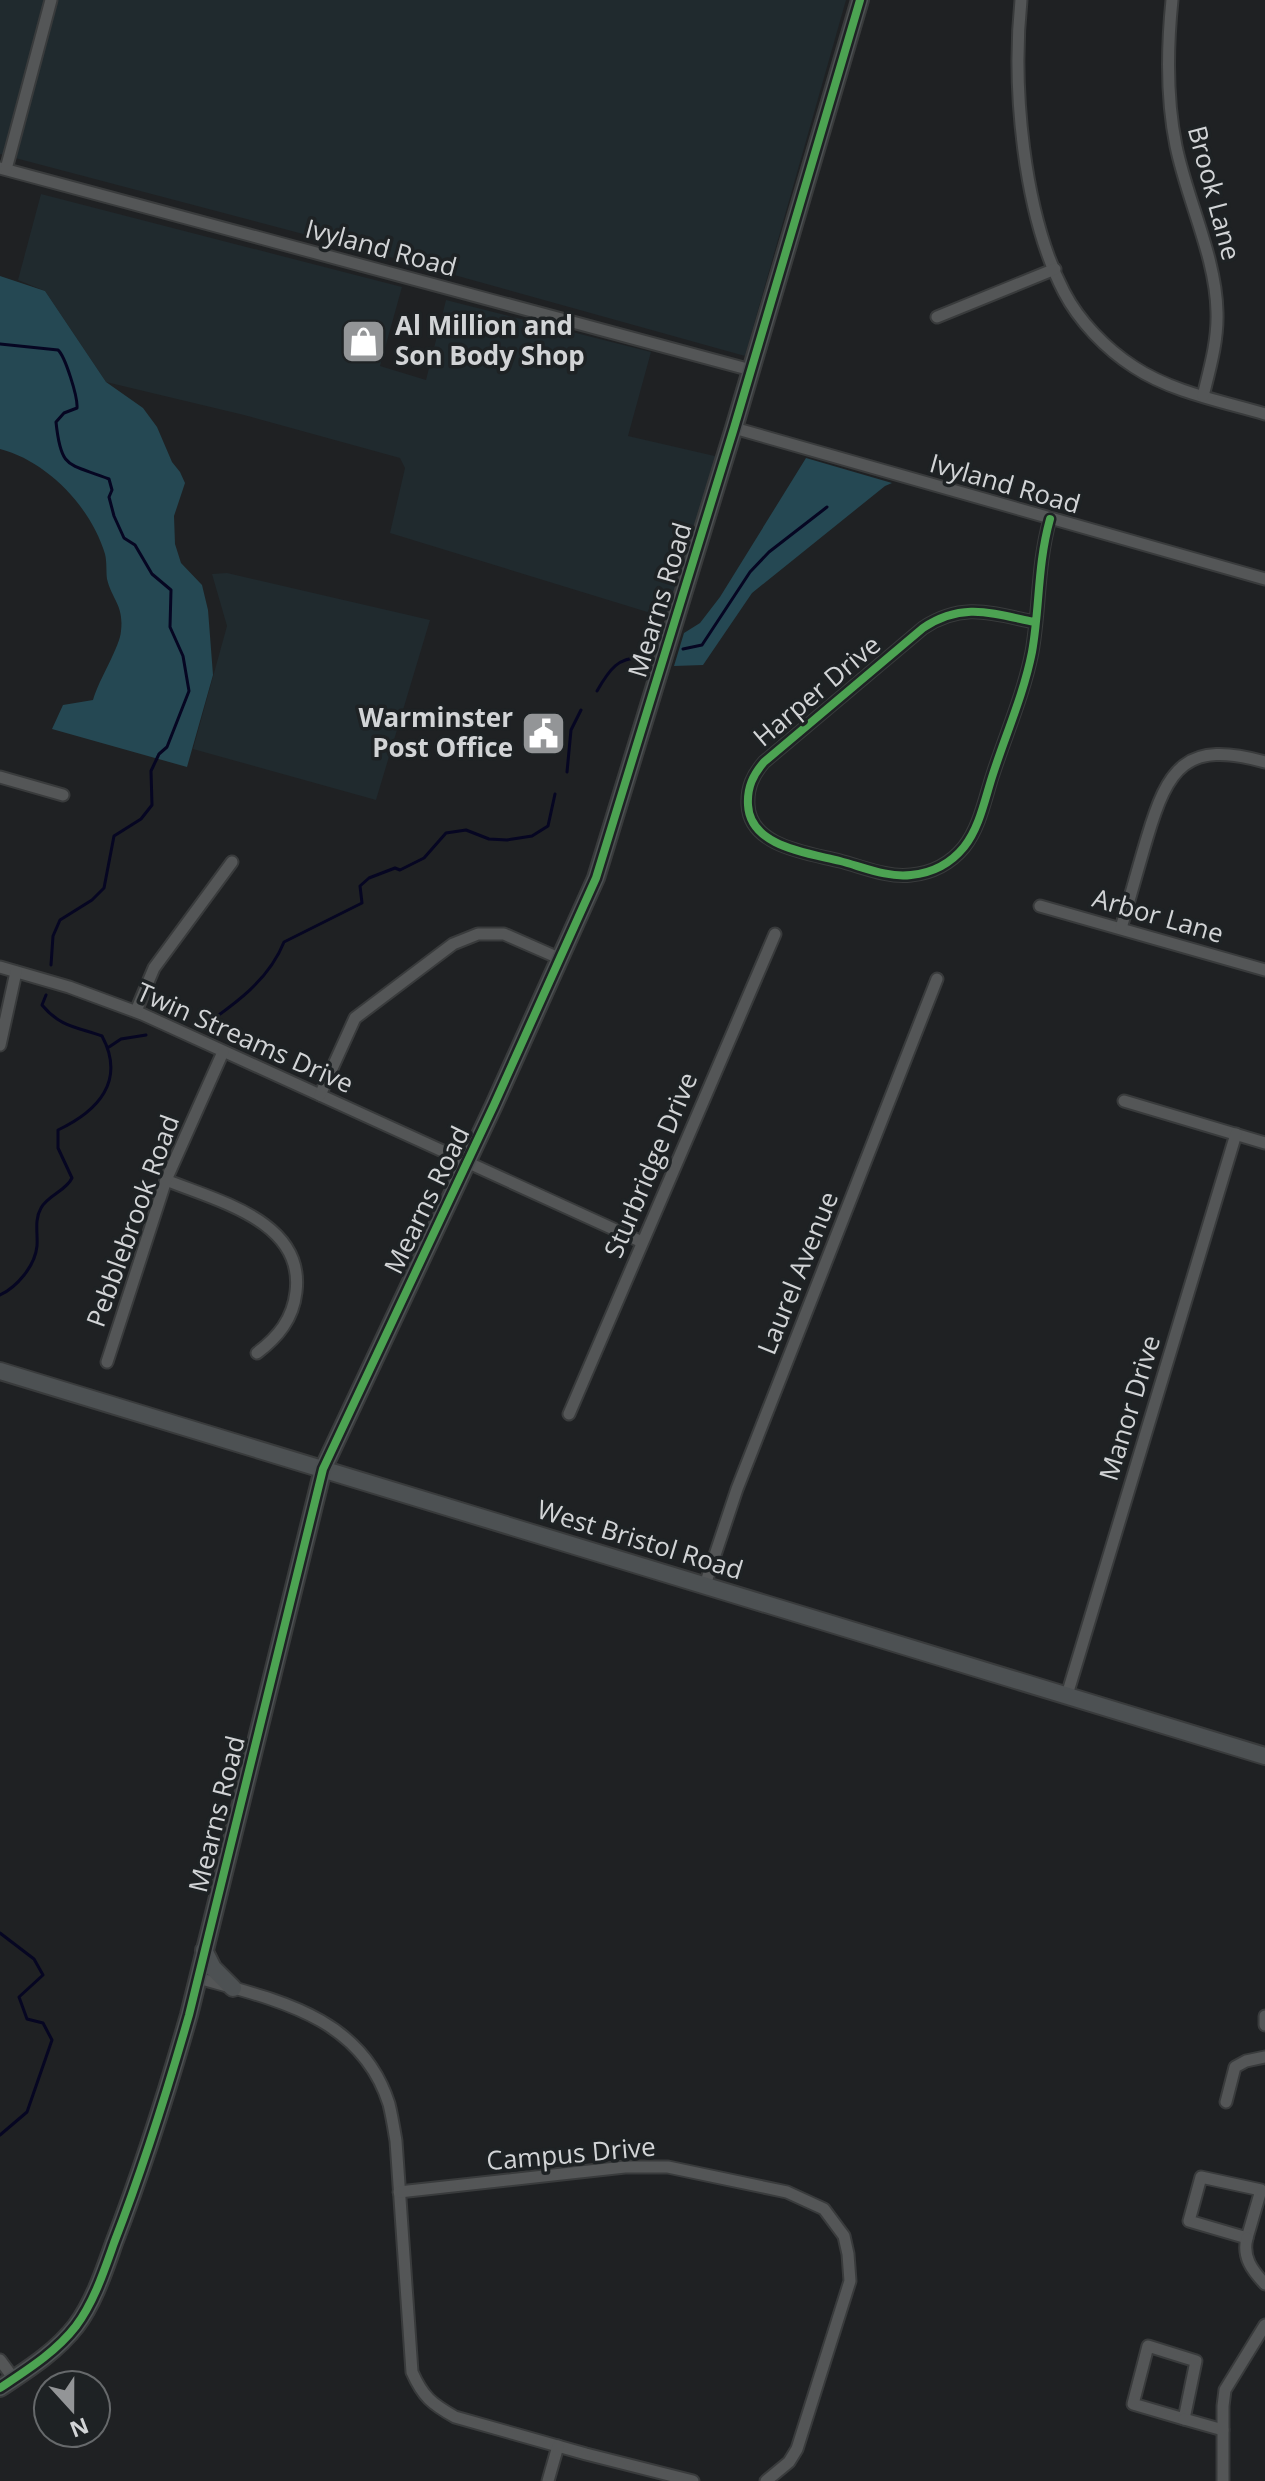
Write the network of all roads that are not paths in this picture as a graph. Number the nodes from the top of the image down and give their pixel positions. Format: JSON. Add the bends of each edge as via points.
{"nodes":[{"id":1,"x":51,"y":0,"type":"edge"},
{"id":2,"x":860,"y":0,"type":"edge"},
{"id":3,"x":1021,"y":0,"type":"edge"},
{"id":4,"x":1172,"y":0,"type":"edge"},
{"id":5,"x":3,"y":169,"type":"edge"},
{"id":6,"x":1055,"y":269,"type":"junction"},
{"id":7,"x":937,"y":317,"type":"dead end"},
{"id":8,"x":751,"y":370,"type":"junction"},
{"id":9,"x":1203,"y":396,"type":"junction"},
{"id":10,"x":1265,"y":414,"type":"edge"},
{"id":11,"x":734,"y":428,"type":"junction"},
{"id":12,"x":1050,"y":519,"type":"junction"},
{"id":13,"x":1265,"y":579,"type":"edge"},
{"id":14,"x":1034,"y":622,"type":"junction"},
{"id":15,"x":1265,"y":762,"type":"edge"},
{"id":16,"x":0,"y":777,"type":"edge"},
{"id":17,"x":63,"y":795,"type":"dead end"},
{"id":18,"x":232,"y":862,"type":"dead end"},
{"id":19,"x":1040,"y":906,"type":"dead end"},
{"id":20,"x":1121,"y":928,"type":"junction"},
{"id":21,"x":775,"y":934,"type":"dead end"},
{"id":22,"x":561,"y":959,"type":"junction"},
{"id":23,"x":0,"y":967,"type":"edge"},
{"id":24,"x":1265,"y":970,"type":"edge"},
{"id":25,"x":16,"y":972,"type":"junction"},
{"id":26,"x":937,"y":979,"type":"dead end"},
{"id":27,"x":136,"y":1011,"type":"junction"},
{"id":28,"x":0,"y":1045,"type":"edge"},
{"id":29,"x":223,"y":1052,"type":"junction"},
{"id":30,"x":320,"y":1095,"type":"junction"},
{"id":31,"x":1124,"y":1101,"type":"dead end"},
{"id":32,"x":1236,"y":1134,"type":"junction"},
{"id":33,"x":1265,"y":1143,"type":"edge"},
{"id":34,"x":467,"y":1162,"type":"junction"},
{"id":35,"x":166,"y":1180,"type":"junction"},
{"id":36,"x":642,"y":1242,"type":"junction"},
{"id":37,"x":257,"y":1353,"type":"dead end"},
{"id":38,"x":107,"y":1362,"type":"dead end"},
{"id":39,"x":0,"y":1371,"type":"edge"},
{"id":40,"x":569,"y":1414,"type":"dead end"},
{"id":41,"x":323,"y":1469,"type":"junction"},
{"id":42,"x":705,"y":1585,"type":"junction"},
{"id":43,"x":1067,"y":1695,"type":"junction"},
{"id":44,"x":1265,"y":1756,"type":"edge"},
{"id":45,"x":204,"y":1950,"type":"junction"},
{"id":46,"x":198,"y":1978,"type":"junction"},
{"id":47,"x":233,"y":1988,"type":"junction"},
{"id":48,"x":1265,"y":2016,"type":"edge"},
{"id":49,"x":1265,"y":2025,"type":"edge"},
{"id":50,"x":1265,"y":2057,"type":"edge"},
{"id":51,"x":1226,"y":2102,"type":"dead end"},
{"id":52,"x":399,"y":2192,"type":"junction"},
{"id":53,"x":1247,"y":2238,"type":"junction"},
{"id":54,"x":1265,"y":2284,"type":"edge"},
{"id":55,"x":1265,"y":2325,"type":"edge"},
{"id":56,"x":0,"y":2360,"type":"edge"},
{"id":57,"x":7,"y":2384,"type":"edge"},
{"id":58,"x":1184,"y":2419,"type":"junction"},
{"id":59,"x":1223,"y":2430,"type":"junction"},
{"id":60,"x":558,"y":2446,"type":"junction"},
{"id":61,"x":548,"y":2481,"type":"edge"},
{"id":62,"x":693,"y":2481,"type":"edge"},
{"id":63,"x":766,"y":2481,"type":"edge"},
{"id":64,"x":1223,"y":2481,"type":"edge"}],
"edges":[{"from":1,"to":5,"type":"street"},
{"from":2,"to":8,"type":"street","name":"Mearns Road"},
{"from":3,"to":6,"type":"street","via":[[1018,68],[1024,142]]},
{"from":4,"to":9,"type":"street","name":"Brook Lane","via":[[1172,121],[1216,297],[1214,351]]},
{"from":5,"to":8,"type":"street","name":"Ivyland Road"},
{"from":6,"to":7,"type":"street"},
{"from":6,"to":9,"type":"street","via":[[1074,308],[1110,348],[1147,375]]},
{"from":8,"to":11,"type":"street","name":"Mearns Road"},
{"from":9,"to":10,"type":"street"},
{"from":11,"to":12,"type":"street","name":"Ivyland Road"},
{"from":11,"to":22,"type":"street","name":"Mearns Road","via":[[601,863]]},
{"from":12,"to":13,"type":"street","name":"Ivyland Road"},
{"from":12,"to":14,"type":"street","name":"Harper Drive"},
{"from":14,"to":14,"type":"street","name":"Harper Drive","via":[[1028,666],[972,835],[947,863],[898,876],[791,848],[757,828],[748,813],[747,793],[754,774],[923,628],[960,611]]},
{"from":15,"to":20,"type":"street","via":[[1214,753],[1190,761],[1170,778],[1157,804]]},
{"from":16,"to":17,"type":"street"},
{"from":18,"to":27,"type":"street","via":[[154,968]]},
{"from":19,"to":20,"type":"street","name":"Arbor Lane"},
{"from":20,"to":24,"type":"street","name":"Arbor Lane"},
{"from":21,"to":36,"type":"street","name":"Sturbridge Drive"},
{"from":22,"to":30,"type":"street","via":[[504,934],[478,934],[453,944],[355,1018]]},
{"from":22,"to":34,"type":"street","name":"Mearns Road"},
{"from":23,"to":25,"type":"street","name":"Twin Streams Drive"},
{"from":25,"to":27,"type":"street","name":"Twin Streams Drive"},
{"from":25,"to":28,"type":"street"},
{"from":26,"to":42,"type":"street","name":"Laurel Avenue","via":[[747,1462]]},
{"from":27,"to":29,"type":"street","name":"Twin Streams Drive"},
{"from":29,"to":30,"type":"street","name":"Twin Streams Drive"},
{"from":29,"to":35,"type":"street","name":"Pebblebrook Road"},
{"from":30,"to":34,"type":"street","name":"Twin Streams Drive"},
{"from":31,"to":32,"type":"street"},
{"from":32,"to":33,"type":"street"},
{"from":32,"to":43,"type":"street","name":"Manor Drive"},
{"from":34,"to":36,"type":"street","name":"Twin Streams Drive"},
{"from":34,"to":41,"type":"street","name":"Mearns Road"},
{"from":35,"to":37,"type":"street","via":[[260,1221],[286,1244],[297,1284],[290,1317]]},
{"from":35,"to":38,"type":"street","name":"Pebblebrook Road"},
{"from":36,"to":40,"type":"street","name":"Sturbridge Drive"},
{"from":39,"to":41,"type":"street","name":"West Bristol Road"},
{"from":41,"to":42,"type":"street","name":"West Bristol Road"},
{"from":41,"to":45,"type":"street","name":"Mearns Road"},
{"from":42,"to":43,"type":"street","name":"West Bristol Road"},
{"from":43,"to":44,"type":"street","name":"West Bristol Road"},
{"from":45,"to":46,"type":"street","name":"Mearns Road"},
{"from":45,"to":47,"type":"street"},
{"from":46,"to":47,"type":"street"},
{"from":46,"to":57,"type":"street","name":"Mearns Road","via":[[156,2125],[92,2298],[66,2339]]},
{"from":47,"to":52,"type":"street","via":[[315,2016],[349,2040],[388,2103]]},
{"from":48,"to":49,"type":"street"},
{"from":50,"to":51,"type":"street","via":[[1235,2067]]},
{"from":52,"to":60,"type":"street","via":[[412,2372],[421,2393],[455,2417]]},
{"from":52,"to":63,"type":"street","name":"Campus Drive","via":[[668,2167],[787,2192],[824,2209],[844,2236],[850,2281],[797,2449]]},
{"from":53,"to":53,"type":"street","via":[[1189,2221],[1201,2177],[1261,2190]]},
{"from":53,"to":54,"type":"street","via":[[1244,2248],[1250,2267]]},
{"from":55,"to":59,"type":"street","via":[[1228,2382]]},
{"from":56,"to":57,"type":"street"},
{"from":58,"to":58,"type":"street","via":[[1133,2404],[1148,2346],[1196,2361]]},
{"from":58,"to":59,"type":"street"},
{"from":59,"to":64,"type":"street"},
{"from":60,"to":61,"type":"street"},
{"from":60,"to":62,"type":"street"}]}
